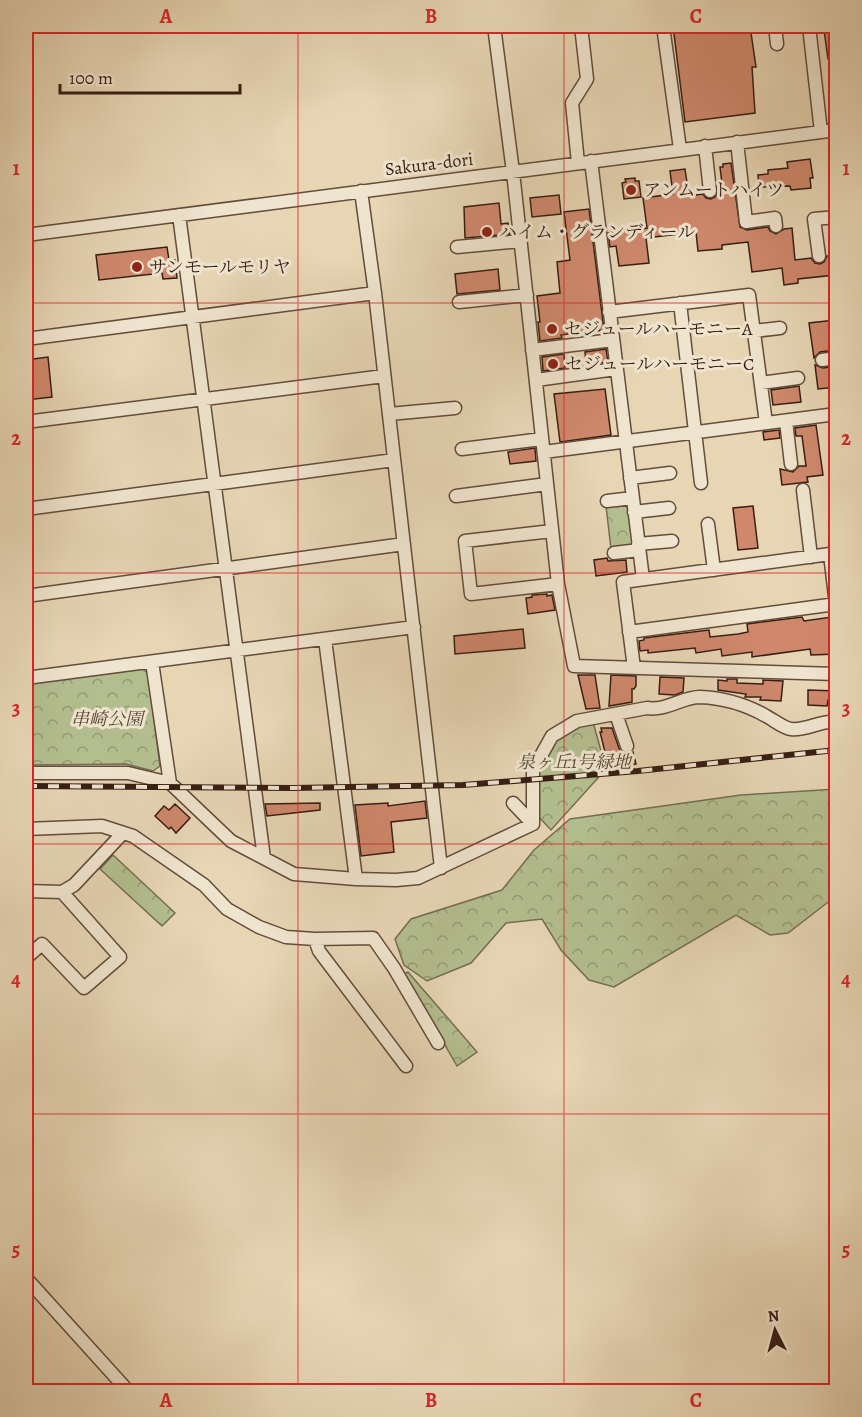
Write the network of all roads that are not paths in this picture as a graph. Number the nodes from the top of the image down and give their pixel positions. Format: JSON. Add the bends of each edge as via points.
{"nodes":[{"id":1,"x":494,"y":26,"type":"edge"},
{"id":2,"x":581,"y":26,"type":"edge"},
{"id":3,"x":663,"y":26,"type":"edge"},
{"id":4,"x":775,"y":26,"type":"edge"},
{"id":5,"x":809,"y":26,"type":"edge"},
{"id":6,"x":777,"y":44,"type":"dead end"},
{"id":7,"x":836,"y":130,"type":"edge"},
{"id":8,"x":821,"y":132,"type":"junction"},
{"id":9,"x":737,"y":142,"type":"junction"},
{"id":10,"x":705,"y":146,"type":"junction"},
{"id":11,"x":837,"y":146,"type":"edge"},
{"id":12,"x":680,"y":149,"type":"junction"},
{"id":13,"x":591,"y":161,"type":"junction"},
{"id":14,"x":578,"y":163,"type":"junction"},
{"id":15,"x":513,"y":172,"type":"junction"},
{"id":16,"x":361,"y":191,"type":"junction"},
{"id":17,"x":710,"y":191,"type":"dead end"},
{"id":18,"x":179,"y":215,"type":"junction"},
{"id":19,"x":837,"y":217,"type":"edge"},
{"id":20,"x":776,"y":226,"type":"dead end"},
{"id":21,"x":26,"y":235,"type":"edge"},
{"id":22,"x":521,"y":241,"type":"junction"},
{"id":23,"x":458,"y":247,"type":"dead end"},
{"id":24,"x":819,"y":256,"type":"dead end"},
{"id":25,"x":375,"y":293,"type":"junction"},
{"id":26,"x":526,"y":295,"type":"junction"},
{"id":27,"x":459,"y":302,"type":"dead end"},
{"id":28,"x":680,"y":303,"type":"junction"},
{"id":29,"x":609,"y":312,"type":"junction"},
{"id":30,"x":192,"y":317,"type":"junction"},
{"id":31,"x":780,"y":328,"type":"dead end"},
{"id":32,"x":754,"y":331,"type":"junction"},
{"id":33,"x":26,"y":339,"type":"edge"},
{"id":34,"x":613,"y":339,"type":"junction"},
{"id":35,"x":532,"y":350,"type":"junction"},
{"id":36,"x":837,"y":358,"type":"edge"},
{"id":37,"x":822,"y":360,"type":"dead end"},
{"id":38,"x":616,"y":369,"type":"junction"},
{"id":39,"x":384,"y":376,"type":"junction"},
{"id":40,"x":798,"y":378,"type":"dead end"},
{"id":41,"x":536,"y":380,"type":"junction"},
{"id":42,"x":761,"y":383,"type":"junction"},
{"id":43,"x":203,"y":399,"type":"junction"},
{"id":44,"x":455,"y":408,"type":"dead end"},
{"id":45,"x":389,"y":414,"type":"junction"},
{"id":46,"x":837,"y":414,"type":"edge"},
{"id":47,"x":786,"y":421,"type":"junction"},
{"id":48,"x":26,"y":423,"type":"edge"},
{"id":49,"x":766,"y":423,"type":"junction"},
{"id":50,"x":696,"y":432,"type":"junction"},
{"id":51,"x":542,"y":439,"type":"junction"},
{"id":52,"x":626,"y":441,"type":"junction"},
{"id":53,"x":462,"y":449,"type":"dead end"},
{"id":54,"x":544,"y":452,"type":"junction"},
{"id":55,"x":394,"y":460,"type":"junction"},
{"id":56,"x":791,"y":464,"type":"dead end"},
{"id":57,"x":670,"y":473,"type":"dead end"},
{"id":58,"x":630,"y":478,"type":"junction"},
{"id":59,"x":701,"y":483,"type":"dead end"},
{"id":60,"x":214,"y":484,"type":"junction"},
{"id":61,"x":547,"y":484,"type":"junction"},
{"id":62,"x":803,"y":490,"type":"dead end"},
{"id":63,"x":456,"y":496,"type":"dead end"},
{"id":64,"x":633,"y":498,"type":"junction"},
{"id":65,"x":607,"y":501,"type":"dead end"},
{"id":66,"x":669,"y":508,"type":"dead end"},
{"id":67,"x":26,"y":509,"type":"edge"},
{"id":68,"x":634,"y":512,"type":"junction"},
{"id":69,"x":708,"y":524,"type":"dead end"},
{"id":70,"x":552,"y":531,"type":"junction"},
{"id":71,"x":672,"y":541,"type":"dead end"},
{"id":72,"x":404,"y":544,"type":"junction"},
{"id":73,"x":639,"y":547,"type":"junction"},
{"id":74,"x":614,"y":553,"type":"dead end"},
{"id":75,"x":811,"y":556,"type":"junction"},
{"id":76,"x":225,"y":568,"type":"junction"},
{"id":77,"x":714,"y":570,"type":"junction"},
{"id":78,"x":643,"y":579,"type":"junction"},
{"id":79,"x":558,"y":584,"type":"junction"},
{"id":80,"x":26,"y":596,"type":"edge"},
{"id":81,"x":836,"y":605,"type":"edge"},
{"id":82,"x":414,"y":627,"type":"junction"},
{"id":83,"x":629,"y":632,"type":"junction"},
{"id":84,"x":325,"y":639,"type":"junction"},
{"id":85,"x":237,"y":651,"type":"junction"},
{"id":86,"x":152,"y":662,"type":"junction"},
{"id":87,"x":634,"y":668,"type":"junction"},
{"id":88,"x":837,"y":674,"type":"edge"},
{"id":89,"x":26,"y":678,"type":"edge"},
{"id":90,"x":616,"y":714,"type":"junction"},
{"id":91,"x":837,"y":722,"type":"edge"},
{"id":92,"x":627,"y":746,"type":"dead end"},
{"id":93,"x":26,"y":773,"type":"edge"},
{"id":94,"x":170,"y":783,"type":"junction"},
{"id":95,"x":513,"y":802,"type":"dead end"},
{"id":96,"x":532,"y":824,"type":"junction"},
{"id":97,"x":26,"y":829,"type":"edge"},
{"id":98,"x":123,"y":833,"type":"junction"},
{"id":99,"x":264,"y":858,"type":"junction"},
{"id":100,"x":441,"y":868,"type":"junction"},
{"id":101,"x":356,"y":879,"type":"junction"},
{"id":102,"x":26,"y":891,"type":"edge"},
{"id":103,"x":62,"y":892,"type":"junction"},
{"id":104,"x":315,"y":939,"type":"junction"},
{"id":105,"x":26,"y":958,"type":"edge"},
{"id":106,"x":438,"y":1043,"type":"dead end"},
{"id":107,"x":406,"y":1066,"type":"dead end"},
{"id":108,"x":26,"y":1278,"type":"edge"},
{"id":109,"x":129,"y":1392,"type":"edge"}],
"edges":[{"from":1,"to":15,"type":"street"},
{"from":2,"to":14,"type":"street","via":[[587,79],[572,103]]},
{"from":3,"to":12,"type":"street"},
{"from":4,"to":6,"type":"street"},
{"from":5,"to":8,"type":"street"},
{"from":7,"to":8,"type":"street","name":"Sakura-dori"},
{"from":7,"to":11,"type":"street"},
{"from":8,"to":9,"type":"street","name":"Sakura-dori"},
{"from":9,"to":10,"type":"street","name":"Sakura-dori"},
{"from":9,"to":20,"type":"street","via":[[746,222],[775,218]]},
{"from":10,"to":12,"type":"street","name":"Sakura-dori"},
{"from":10,"to":17,"type":"street"},
{"from":12,"to":13,"type":"street","name":"Sakura-dori"},
{"from":13,"to":14,"type":"street","name":"Sakura-dori"},
{"from":13,"to":29,"type":"street"},
{"from":14,"to":15,"type":"street","name":"Sakura-dori"},
{"from":15,"to":16,"type":"street","name":"Sakura-dori"},
{"from":15,"to":22,"type":"street"},
{"from":16,"to":18,"type":"street","name":"Sakura-dori"},
{"from":16,"to":25,"type":"street"},
{"from":18,"to":21,"type":"street","name":"Sakura-dori"},
{"from":18,"to":30,"type":"street"},
{"from":19,"to":24,"type":"street","via":[[814,219]]},
{"from":22,"to":23,"type":"street"},
{"from":22,"to":26,"type":"street"},
{"from":25,"to":30,"type":"street"},
{"from":25,"to":39,"type":"street"},
{"from":26,"to":27,"type":"street"},
{"from":26,"to":35,"type":"street"},
{"from":28,"to":29,"type":"street"},
{"from":28,"to":32,"type":"street","via":[[749,295]]},
{"from":28,"to":50,"type":"street"},
{"from":29,"to":34,"type":"street"},
{"from":30,"to":33,"type":"street"},
{"from":30,"to":43,"type":"street"},
{"from":31,"to":32,"type":"street"},
{"from":32,"to":42,"type":"street"},
{"from":34,"to":35,"type":"street"},
{"from":34,"to":38,"type":"street"},
{"from":35,"to":41,"type":"street"},
{"from":36,"to":37,"type":"street"},
{"from":38,"to":41,"type":"street"},
{"from":38,"to":52,"type":"street"},
{"from":39,"to":43,"type":"street"},
{"from":39,"to":45,"type":"street"},
{"from":40,"to":42,"type":"street"},
{"from":41,"to":51,"type":"street"},
{"from":42,"to":49,"type":"street"},
{"from":43,"to":48,"type":"street"},
{"from":43,"to":60,"type":"street"},
{"from":44,"to":45,"type":"street"},
{"from":45,"to":55,"type":"street"},
{"from":46,"to":47,"type":"street"},
{"from":47,"to":49,"type":"street"},
{"from":47,"to":56,"type":"street"},
{"from":49,"to":50,"type":"street"},
{"from":50,"to":52,"type":"street"},
{"from":50,"to":59,"type":"street"},
{"from":51,"to":53,"type":"street"},
{"from":51,"to":54,"type":"street"},
{"from":52,"to":54,"type":"street"},
{"from":52,"to":58,"type":"street"},
{"from":54,"to":61,"type":"street"},
{"from":55,"to":60,"type":"street"},
{"from":55,"to":72,"type":"street"},
{"from":57,"to":58,"type":"street"},
{"from":58,"to":64,"type":"street"},
{"from":60,"to":67,"type":"street"},
{"from":60,"to":76,"type":"street"},
{"from":61,"to":63,"type":"street"},
{"from":61,"to":70,"type":"street"},
{"from":62,"to":75,"type":"street"},
{"from":64,"to":65,"type":"street"},
{"from":64,"to":68,"type":"street"},
{"from":66,"to":68,"type":"street"},
{"from":68,"to":73,"type":"street"},
{"from":69,"to":77,"type":"street"},
{"from":70,"to":79,"type":"street"},
{"from":70,"to":79,"type":"street","via":[[465,541],[471,594]]},
{"from":71,"to":73,"type":"street"},
{"from":72,"to":76,"type":"street"},
{"from":72,"to":82,"type":"street"},
{"from":73,"to":74,"type":"street"},
{"from":73,"to":78,"type":"street"},
{"from":75,"to":77,"type":"street"},
{"from":75,"to":81,"type":"street","via":[[830,554]]},
{"from":76,"to":80,"type":"street"},
{"from":76,"to":85,"type":"street"},
{"from":77,"to":78,"type":"street"},
{"from":78,"to":83,"type":"street","via":[[623,582]]},
{"from":79,"to":87,"type":"street","via":[[574,666]]},
{"from":81,"to":83,"type":"street"},
{"from":82,"to":84,"type":"street"},
{"from":82,"to":100,"type":"street"},
{"from":83,"to":87,"type":"street"},
{"from":84,"to":85,"type":"street"},
{"from":84,"to":101,"type":"street"},
{"from":85,"to":86,"type":"street"},
{"from":85,"to":99,"type":"street"},
{"from":86,"to":89,"type":"street"},
{"from":86,"to":94,"type":"street"},
{"from":87,"to":88,"type":"street"},
{"from":90,"to":91,"type":"street","via":[[671,706],[698,697],[736,701],[790,729]]},
{"from":90,"to":92,"type":"street"},
{"from":90,"to":96,"type":"street","via":[[577,722],[552,736],[533,770]]},
{"from":93,"to":94,"type":"street","via":[[128,773]]},
{"from":94,"to":99,"type":"street","via":[[231,841]]},
{"from":95,"to":96,"type":"street"},
{"from":96,"to":100,"type":"street"},
{"from":97,"to":98,"type":"street","via":[[102,826]]},
{"from":98,"to":103,"type":"street","via":[[74,885]]},
{"from":98,"to":104,"type":"street","via":[[204,885],[227,909],[259,927],[286,937]]},
{"from":99,"to":101,"type":"street","via":[[294,873]]},
{"from":100,"to":101,"type":"street","via":[[418,878]]},
{"from":102,"to":103,"type":"street"},
{"from":103,"to":105,"type":"street","via":[[120,957],[84,988],[42,944]]},
{"from":104,"to":106,"type":"street","via":[[373,938]]},
{"from":104,"to":107,"type":"street","via":[[319,951]]},
{"from":108,"to":109,"type":"street"}]}
